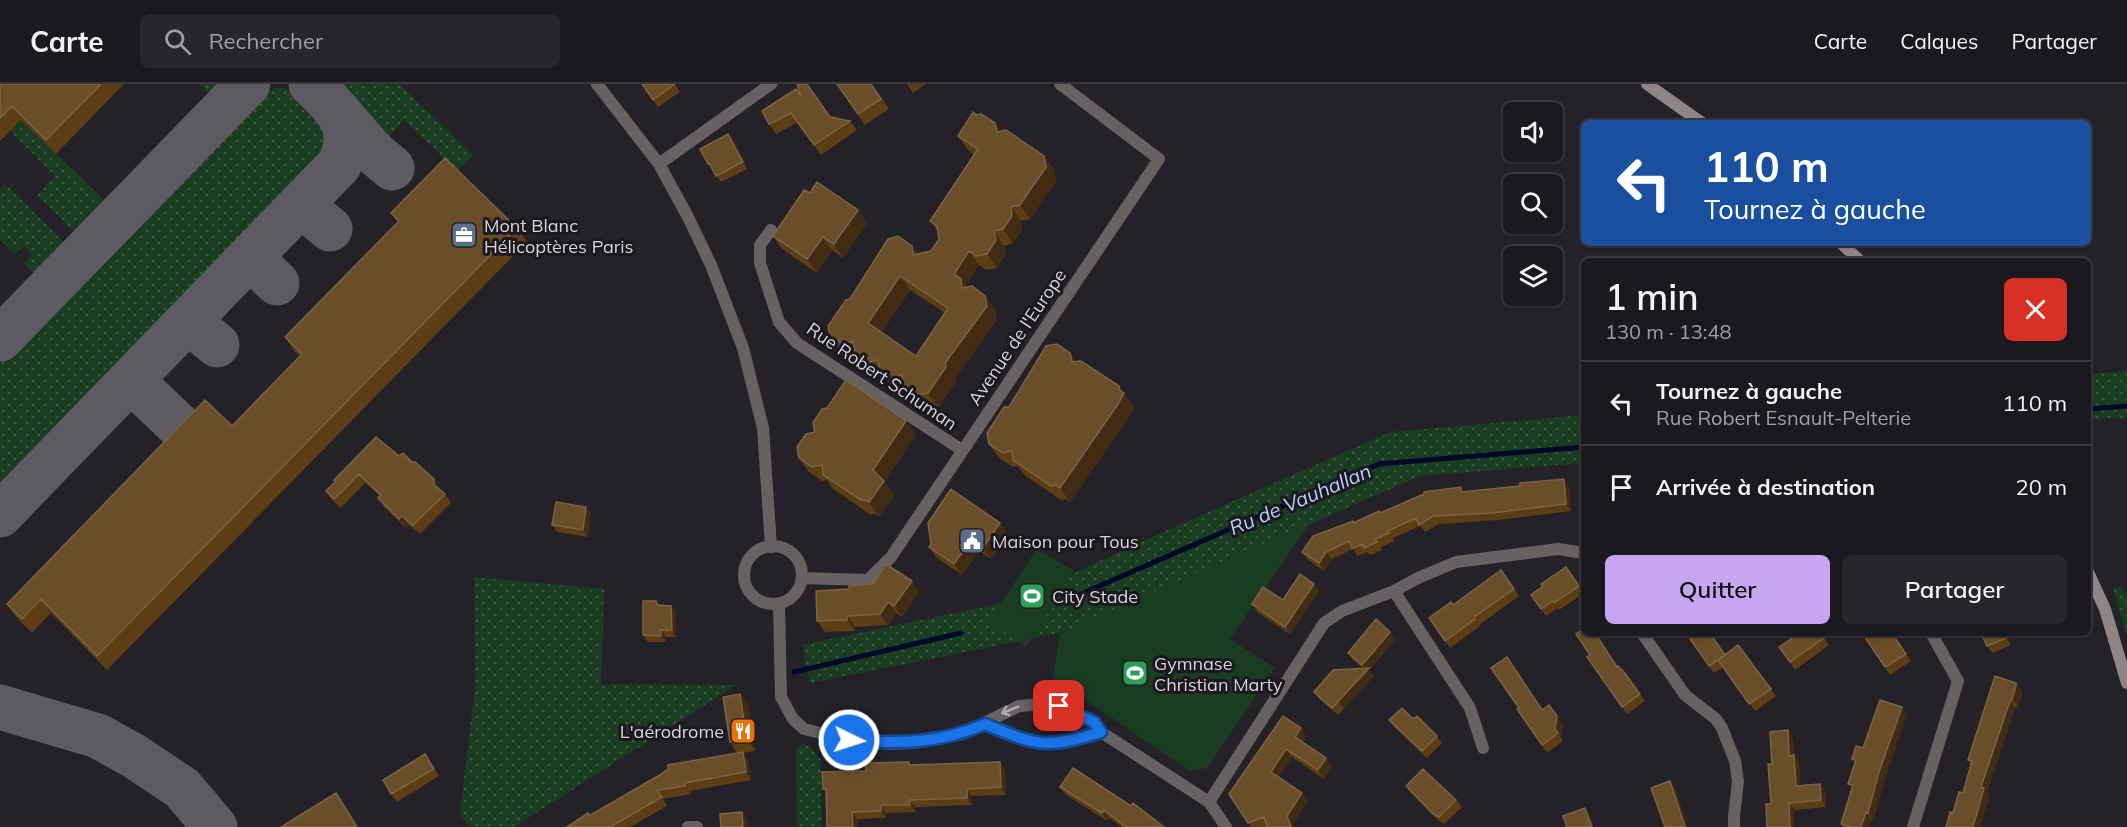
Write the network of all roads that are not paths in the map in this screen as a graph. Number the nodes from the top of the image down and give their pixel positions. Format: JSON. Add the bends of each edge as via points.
{"nodes":[{"id":1,"x":597,"y":84,"type":"edge"},
{"id":2,"x":771,"y":84,"type":"edge"},
{"id":3,"x":1060,"y":84,"type":"edge"},
{"id":4,"x":1647,"y":84,"type":"edge"},
{"id":5,"x":1698,"y":120,"type":"edge"},
{"id":6,"x":659,"y":164,"type":"junction"},
{"id":7,"x":771,"y":230,"type":"dead end"},
{"id":8,"x":1844,"y":246,"type":"edge"},
{"id":9,"x":1857,"y":258,"type":"edge"},
{"id":10,"x":962,"y":450,"type":"junction"},
{"id":11,"x":771,"y":547,"type":"junction"},
{"id":12,"x":1581,"y":553,"type":"edge"},
{"id":13,"x":802,"y":578,"type":"junction"},
{"id":14,"x":2091,"y":579,"type":"edge"},
{"id":15,"x":1394,"y":591,"type":"junction"},
{"id":16,"x":779,"y":604,"type":"junction"},
{"id":17,"x":1644,"y":636,"type":"edge"},
{"id":18,"x":1932,"y":636,"type":"edge"},
{"id":19,"x":2127,"y":683,"type":"edge"},
{"id":20,"x":985,"y":724,"type":"junction"},
{"id":21,"x":1101,"y":732,"type":"junction"},
{"id":22,"x":1483,"y":748,"type":"dead end"},
{"id":23,"x":1209,"y":802,"type":"junction"},
{"id":24,"x":688,"y":827,"type":"edge"},
{"id":25,"x":697,"y":827,"type":"edge"},
{"id":26,"x":1226,"y":827,"type":"edge"},
{"id":27,"x":1734,"y":827,"type":"edge"},
{"id":28,"x":1913,"y":827,"type":"edge"}],
"edges":[{"from":1,"to":6,"type":"street"},
{"from":2,"to":6,"type":"street"},
{"from":3,"to":10,"type":"street","name":"Avenue de l'Europe","via":[[1159,159]]},
{"from":4,"to":5,"type":"main road"},
{"from":6,"to":11,"type":"street","via":[[711,265],[744,348],[763,428]]},
{"from":7,"to":10,"type":"street","name":"Rue Robert Schuman","via":[[760,245],[760,263],[778,322],[797,343]]},
{"from":8,"to":9,"type":"main road"},
{"from":10,"to":13,"type":"street","name":"Avenue de l'Europe","via":[[891,557],[868,580]]},
{"from":11,"to":13,"type":"street","via":[[795,557]]},
{"from":11,"to":16,"type":"street","via":[[754,554],[744,571],[745,581],[753,597]]},
{"from":12,"to":15,"type":"street","via":[[1558,549],[1456,562]]},
{"from":13,"to":16,"type":"street","via":[[793,596]]},
{"from":14,"to":19,"type":"main road","via":[[2105,609]]},
{"from":15,"to":22,"type":"street","via":[[1470,708]]},
{"from":15,"to":23,"type":"street","via":[[1342,611],[1324,623]]},
{"from":16,"to":20,"type":"street","via":[[781,697],[804,729],[849,740],[892,744],[962,734]]},
{"from":17,"to":27,"type":"street","via":[[1685,695],[1722,728],[1738,781]]},
{"from":18,"to":28,"type":"street","via":[[1958,681]]},
{"from":20,"to":21,"type":"street","via":[[1044,744]]},
{"from":21,"to":20,"type":"street","one_way":true,"via":[[1094,722],[1073,711],[1046,704],[1019,706]]},
{"from":21,"to":23,"type":"street"},
{"from":23,"to":26,"type":"street"},
{"from":24,"to":25,"type":"street"}]}
